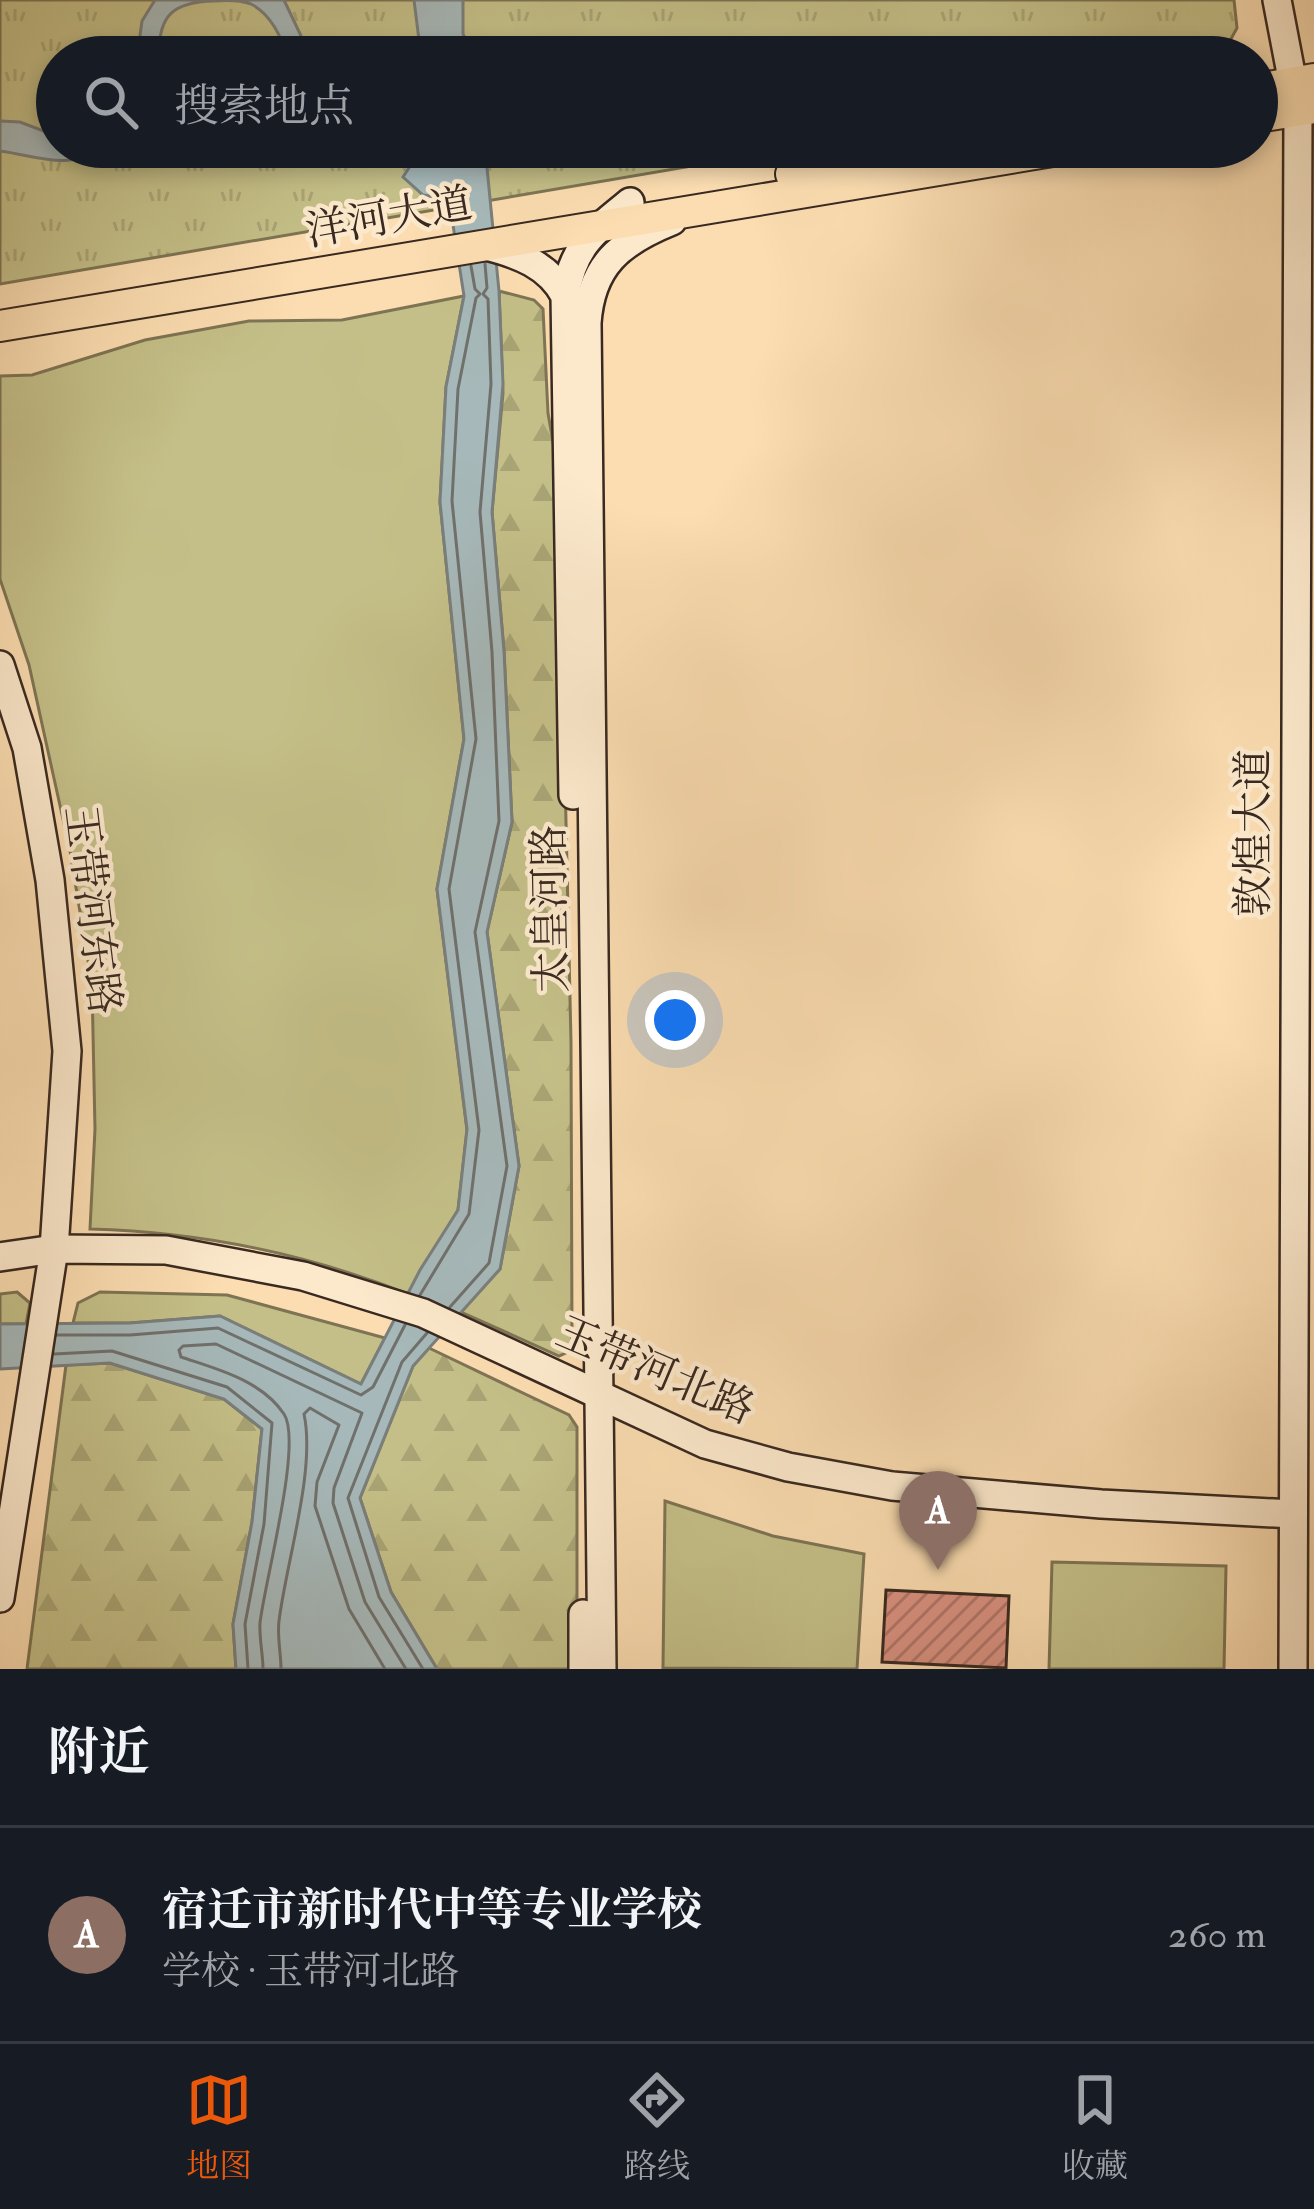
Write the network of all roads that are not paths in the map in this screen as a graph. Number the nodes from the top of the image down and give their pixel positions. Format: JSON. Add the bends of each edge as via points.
{"nodes":[{"id":1,"x":1277,"y":0,"type":"edge"},
{"id":2,"x":1305,"y":95,"type":"edge"},
{"id":3,"x":821,"y":168,"type":"edge"},
{"id":4,"x":949,"y":168,"type":"edge"},
{"id":5,"x":700,"y":209,"type":"junction"},
{"id":6,"x":585,"y":227,"type":"junction"},
{"id":7,"x":482,"y":244,"type":"junction"},
{"id":8,"x":566,"y":296,"type":"junction"},
{"id":9,"x":0,"y":308,"type":"edge"},
{"id":10,"x":587,"y":323,"type":"junction"},
{"id":11,"x":0,"y":326,"type":"edge"},
{"id":12,"x":0,"y":665,"type":"edge"},
{"id":13,"x":54,"y":1249,"type":"junction"},
{"id":14,"x":0,"y":1257,"type":"edge"},
{"id":15,"x":592,"y":1394,"type":"junction"},
{"id":16,"x":1293,"y":1514,"type":"junction"},
{"id":17,"x":0,"y":1598,"type":"edge"},
{"id":18,"x":583,"y":1669,"type":"edge"},
{"id":19,"x":602,"y":1669,"type":"edge"},
{"id":20,"x":1293,"y":1669,"type":"edge"}],
"edges":[{"from":1,"to":2,"type":"street","name":"敦煌大道"},
{"from":2,"to":16,"type":"street","name":"敦煌大道"},
{"from":3,"to":6,"type":"main road","name":"洋河大道","via":[[631,202]]},
{"from":4,"to":5,"type":"main road","name":"洋河大道"},
{"from":5,"to":6,"type":"main road","name":"洋河大道"},
{"from":5,"to":10,"type":"street","name":"太皇河路","via":[[643,232],[612,257],[592,287]]},
{"from":6,"to":7,"type":"main road","name":"洋河大道"},
{"from":6,"to":8,"type":"street","name":"太皇河路"},
{"from":6,"to":9,"type":"main road","name":"洋河大道"},
{"from":6,"to":10,"type":"street"},
{"from":7,"to":8,"type":"street","via":[[526,257]]},
{"from":7,"to":11,"type":"main road","name":"洋河大道"},
{"from":8,"to":15,"type":"street","name":"太皇河路"},
{"from":10,"to":15,"type":"street","name":"太皇河路"},
{"from":12,"to":13,"type":"street","name":"玉带河东路","via":[[26,748],[46,858],[67,1051]]},
{"from":13,"to":14,"type":"street","name":"玉带河北路"},
{"from":13,"to":15,"type":"street","name":"玉带河北路","via":[[166,1250],[303,1276],[423,1313]]},
{"from":13,"to":17,"type":"street","name":"玉带河东路"},
{"from":15,"to":16,"type":"street","name":"玉带河北路","via":[[706,1444],[892,1486]]},
{"from":15,"to":18,"type":"street","name":"太皇河路"},
{"from":15,"to":19,"type":"street","name":"太皇河路"},
{"from":16,"to":20,"type":"street","name":"敦煌大道"}]}
